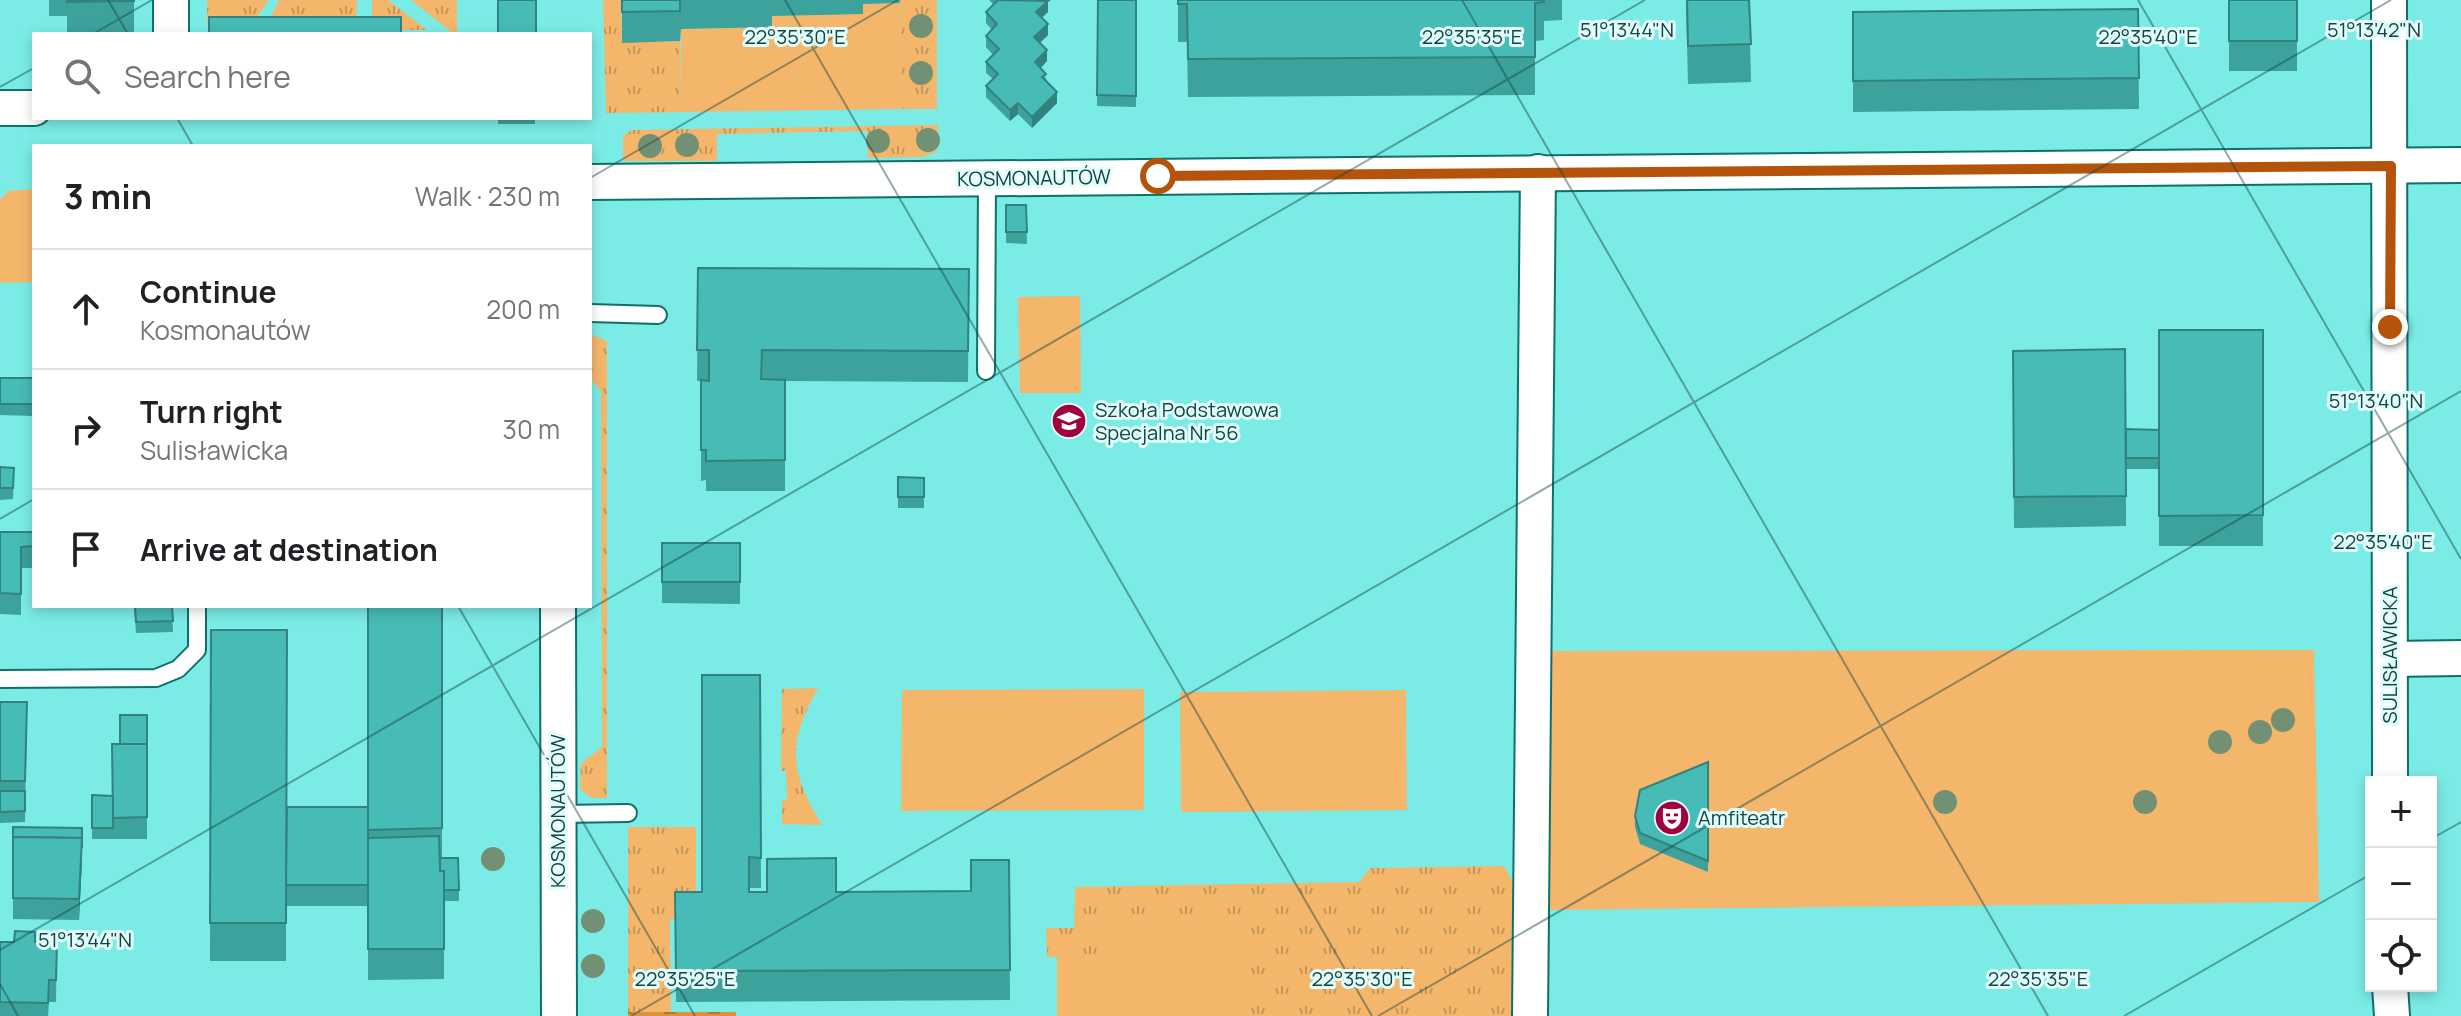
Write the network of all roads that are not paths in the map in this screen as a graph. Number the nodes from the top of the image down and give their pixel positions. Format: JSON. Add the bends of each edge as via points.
{"nodes":[{"id":1,"x":171,"y":0,"type":"edge"},
{"id":2,"x":2389,"y":0,"type":"edge"},
{"id":3,"x":171,"y":32,"type":"edge"},
{"id":4,"x":0,"y":108,"type":"edge"},
{"id":5,"x":32,"y":108,"type":"edge"},
{"id":6,"x":2461,"y":165,"type":"edge"},
{"id":7,"x":2391,"y":166,"type":"junction"},
{"id":8,"x":1538,"y":172,"type":"junction"},
{"id":9,"x":987,"y":179,"type":"junction"},
{"id":10,"x":592,"y":182,"type":"edge"},
{"id":11,"x":592,"y":313,"type":"edge"},
{"id":12,"x":658,"y":315,"type":"dead end"},
{"id":13,"x":986,"y":371,"type":"dead end"},
{"id":14,"x":197,"y":608,"type":"edge"},
{"id":15,"x":558,"y":608,"type":"edge"},
{"id":16,"x":2461,"y":658,"type":"edge"},
{"id":17,"x":2390,"y":659,"type":"junction"},
{"id":18,"x":0,"y":679,"type":"edge"},
{"id":19,"x":2390,"y":776,"type":"edge"},
{"id":20,"x":628,"y":813,"type":"dead end"},
{"id":21,"x":558,"y":814,"type":"junction"},
{"id":22,"x":2390,"y":992,"type":"edge"},
{"id":23,"x":559,"y":1016,"type":"edge"},
{"id":24,"x":1530,"y":1016,"type":"edge"},
{"id":25,"x":2392,"y":1016,"type":"edge"}],
"edges":[{"from":1,"to":3,"type":"street"},
{"from":2,"to":7,"type":"street","name":"SULISŁAWICKA"},
{"from":4,"to":5,"type":"street"},
{"from":6,"to":7,"type":"street","name":"KOSMONAUTÓW"},
{"from":7,"to":8,"type":"street","name":"KOSMONAUTÓW"},
{"from":7,"to":17,"type":"street","name":"SULISŁAWICKA"},
{"from":8,"to":9,"type":"street","name":"KOSMONAUTÓW"},
{"from":8,"to":24,"type":"street"},
{"from":9,"to":10,"type":"street","name":"KOSMONAUTÓW"},
{"from":9,"to":13,"type":"lane"},
{"from":11,"to":12,"type":"lane"},
{"from":14,"to":18,"type":"lane","via":[[197,650],[178,669],[156,678]]},
{"from":15,"to":21,"type":"street","name":"KOSMONAUTÓW"},
{"from":16,"to":17,"type":"street"},
{"from":17,"to":19,"type":"street","name":"SULISŁAWICKA"},
{"from":20,"to":21,"type":"lane"},
{"from":21,"to":23,"type":"street","name":"KOSMONAUTÓW"},
{"from":22,"to":25,"type":"street"}]}
